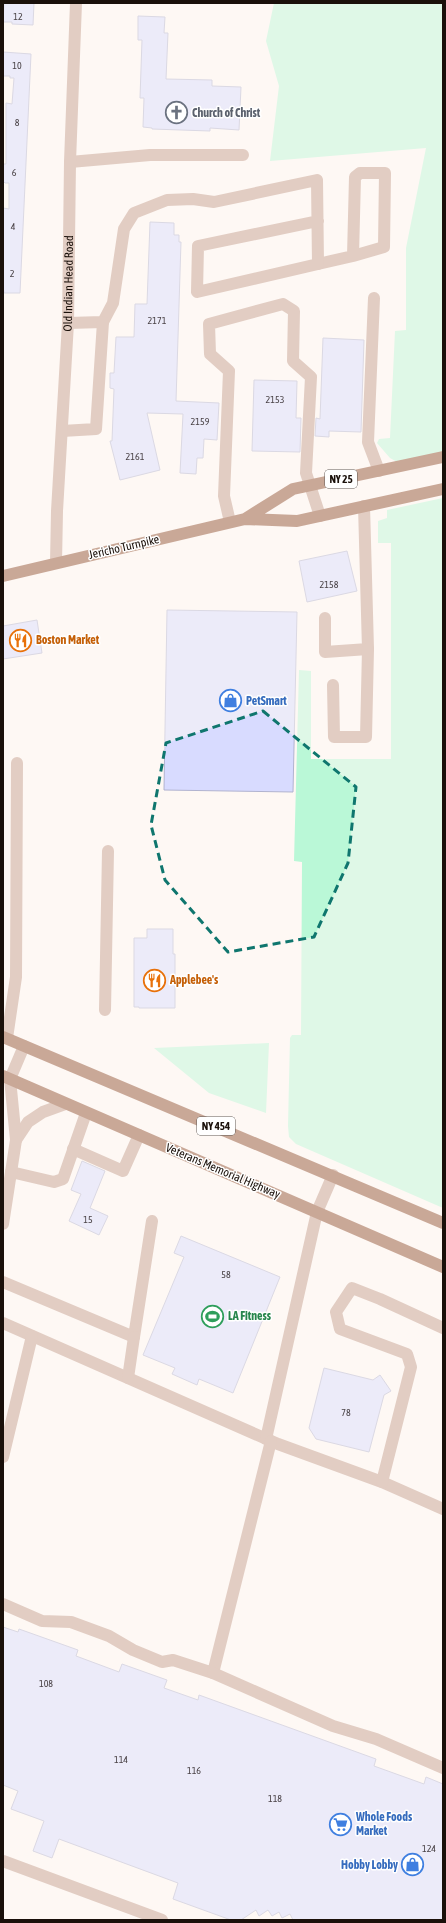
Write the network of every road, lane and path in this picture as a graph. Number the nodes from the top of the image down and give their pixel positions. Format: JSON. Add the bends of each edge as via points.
{"nodes":[{"id":1,"x":76,"y":3,"type":"edge"},
{"id":2,"x":243,"y":155,"type":"dead end"},
{"id":3,"x":70,"y":162,"type":"junction"},
{"id":4,"x":318,"y":221,"type":"junction"},
{"id":5,"x":353,"y":256,"type":"junction"},
{"id":6,"x":318,"y":264,"type":"junction"},
{"id":7,"x":374,"y":298,"type":"dead end"},
{"id":8,"x":103,"y":322,"type":"junction"},
{"id":9,"x":68,"y":323,"type":"junction"},
{"id":10,"x":62,"y":431,"type":"junction"},
{"id":11,"x":443,"y":457,"type":"edge"},
{"id":12,"x":378,"y":471,"type":"junction"},
{"id":13,"x":310,"y":486,"type":"junction"},
{"id":14,"x":443,"y":488,"type":"edge"},
{"id":15,"x":364,"y":506,"type":"junction"},
{"id":16,"x":320,"y":516,"type":"junction"},
{"id":17,"x":245,"y":519,"type":"junction"},
{"id":18,"x":230,"y":522,"type":"junction"},
{"id":19,"x":56,"y":563,"type":"junction"},
{"id":20,"x":3,"y":576,"type":"edge"},
{"id":21,"x":325,"y":618,"type":"dead end"},
{"id":22,"x":368,"y":649,"type":"junction"},
{"id":23,"x":333,"y":685,"type":"dead end"},
{"id":24,"x":17,"y":764,"type":"dead end"},
{"id":25,"x":108,"y":851,"type":"dead end"},
{"id":26,"x":104,"y":1010,"type":"dead end"},
{"id":27,"x":5,"y":1038,"type":"edge"},
{"id":28,"x":24,"y":1046,"type":"junction"},
{"id":29,"x":6,"y":1078,"type":"edge"},
{"id":30,"x":65,"y":1104,"type":"junction"},
{"id":31,"x":86,"y":1113,"type":"junction"},
{"id":32,"x":139,"y":1135,"type":"junction"},
{"id":33,"x":16,"y":1140,"type":"junction"},
{"id":34,"x":73,"y":1149,"type":"junction"},
{"id":35,"x":11,"y":1172,"type":"junction"},
{"id":36,"x":333,"y":1175,"type":"junction"},
{"id":37,"x":317,"y":1212,"type":"junction"},
{"id":38,"x":152,"y":1221,"type":"dead end"},
{"id":39,"x":443,"y":1222,"type":"edge"},
{"id":40,"x":3,"y":1224,"type":"edge"},
{"id":41,"x":443,"y":1266,"type":"edge"},
{"id":42,"x":3,"y":1282,"type":"edge"},
{"id":43,"x":3,"y":1323,"type":"edge"},
{"id":44,"x":443,"y":1328,"type":"edge"},
{"id":45,"x":32,"y":1336,"type":"junction"},
{"id":46,"x":134,"y":1337,"type":"junction"},
{"id":47,"x":128,"y":1378,"type":"junction"},
{"id":48,"x":269,"y":1440,"type":"junction"},
{"id":49,"x":3,"y":1457,"type":"edge"},
{"id":50,"x":382,"y":1482,"type":"junction"},
{"id":51,"x":443,"y":1509,"type":"edge"},
{"id":52,"x":3,"y":1604,"type":"edge"},
{"id":53,"x":213,"y":1673,"type":"junction"},
{"id":54,"x":443,"y":1768,"type":"edge"},
{"id":55,"x":3,"y":1861,"type":"edge"},
{"id":56,"x":162,"y":1920,"type":"edge"}],
"edges":[{"from":1,"to":3,"type":"street","name":"Old Indian Head Road"},
{"from":2,"to":3,"type":"street","via":[[150,155]]},
{"from":3,"to":9,"type":"street","name":"Old Indian Head Road"},
{"from":4,"to":6,"type":"street"},
{"from":4,"to":6,"type":"street","via":[[198,246],[197,292]]},
{"from":4,"to":8,"type":"street","via":[[317,180],[214,202],[193,199],[167,200],[134,213],[124,229],[113,303]]},
{"from":5,"to":5,"type":"street","via":[[384,247],[385,173],[360,173],[355,177]]},
{"from":5,"to":6,"type":"street"},
{"from":7,"to":12,"type":"street","via":[[368,442]]},
{"from":8,"to":9,"type":"street"},
{"from":8,"to":10,"type":"street","via":[[96,429]]},
{"from":9,"to":10,"type":"street","name":"Old Indian Head Road"},
{"from":10,"to":19,"type":"street","name":"Old Indian Head Road"},
{"from":11,"to":12,"type":"main road","name":"Jericho Turnpike","number":"NY 25"},
{"from":12,"to":13,"type":"main road","name":"Jericho Turnpike","number":"NY 25"},
{"from":13,"to":16,"type":"street"},
{"from":13,"to":17,"type":"main road","name":"Jericho Turnpike","number":"NY 25","via":[[293,489]]},
{"from":13,"to":18,"type":"street","via":[[306,473],[310,377],[293,361],[294,311],[283,304],[209,324],[210,354],[229,371],[224,496]]},
{"from":14,"to":15,"type":"main road","name":"Jericho Turnpike","number":"NY 25"},
{"from":15,"to":16,"type":"main road","name":"Jericho Turnpike","number":"NY 25"},
{"from":15,"to":22,"type":"street"},
{"from":16,"to":17,"type":"main road","name":"Jericho Turnpike","number":"NY 25","via":[[297,521]]},
{"from":17,"to":18,"type":"main road","name":"Jericho Turnpike","number":"NY 25"},
{"from":18,"to":19,"type":"main road","name":"Jericho Turnpike","number":"NY 25"},
{"from":19,"to":20,"type":"main road","name":"Jericho Turnpike","number":"NY 25"},
{"from":21,"to":22,"type":"street","via":[[325,652]]},
{"from":22,"to":23,"type":"street","via":[[366,737],[334,737]]},
{"from":24,"to":27,"type":"street","via":[[16,977]]},
{"from":25,"to":26,"type":"street"},
{"from":27,"to":28,"type":"main road","number":"NY 454"},
{"from":28,"to":29,"type":"street"},
{"from":28,"to":36,"type":"main road","number":"NY 454"},
{"from":29,"to":30,"type":"main road","name":"Veterans Memorial Highway"},
{"from":29,"to":33,"type":"street"},
{"from":30,"to":31,"type":"main road","name":"Veterans Memorial Highway"},
{"from":30,"to":33,"type":"street","via":[[28,1122]]},
{"from":31,"to":32,"type":"main road","name":"Veterans Memorial Highway"},
{"from":31,"to":34,"type":"street"},
{"from":32,"to":34,"type":"street","via":[[123,1171]]},
{"from":32,"to":37,"type":"main road","name":"Veterans Memorial Highway"},
{"from":33,"to":35,"type":"street"},
{"from":34,"to":35,"type":"street","via":[[63,1179],[54,1182]]},
{"from":35,"to":40,"type":"street"},
{"from":36,"to":37,"type":"street"},
{"from":36,"to":39,"type":"main road","number":"NY 454"},
{"from":37,"to":41,"type":"main road","name":"Veterans Memorial Highway"},
{"from":37,"to":48,"type":"street"},
{"from":38,"to":46,"type":"street"},
{"from":42,"to":46,"type":"street"},
{"from":43,"to":45,"type":"street"},
{"from":44,"to":50,"type":"street","via":[[380,1298],[352,1288],[336,1312],[340,1329],[407,1354],[411,1367]]},
{"from":45,"to":47,"type":"street"},
{"from":45,"to":49,"type":"street"},
{"from":46,"to":47,"type":"street"},
{"from":47,"to":48,"type":"street"},
{"from":48,"to":50,"type":"street"},
{"from":48,"to":53,"type":"street"},
{"from":50,"to":51,"type":"street"},
{"from":52,"to":53,"type":"street","via":[[42,1621],[71,1622],[109,1636],[132,1650],[162,1662],[173,1660]]},
{"from":53,"to":54,"type":"street","via":[[333,1726],[376,1740]]},
{"from":55,"to":56,"type":"street"}]}
